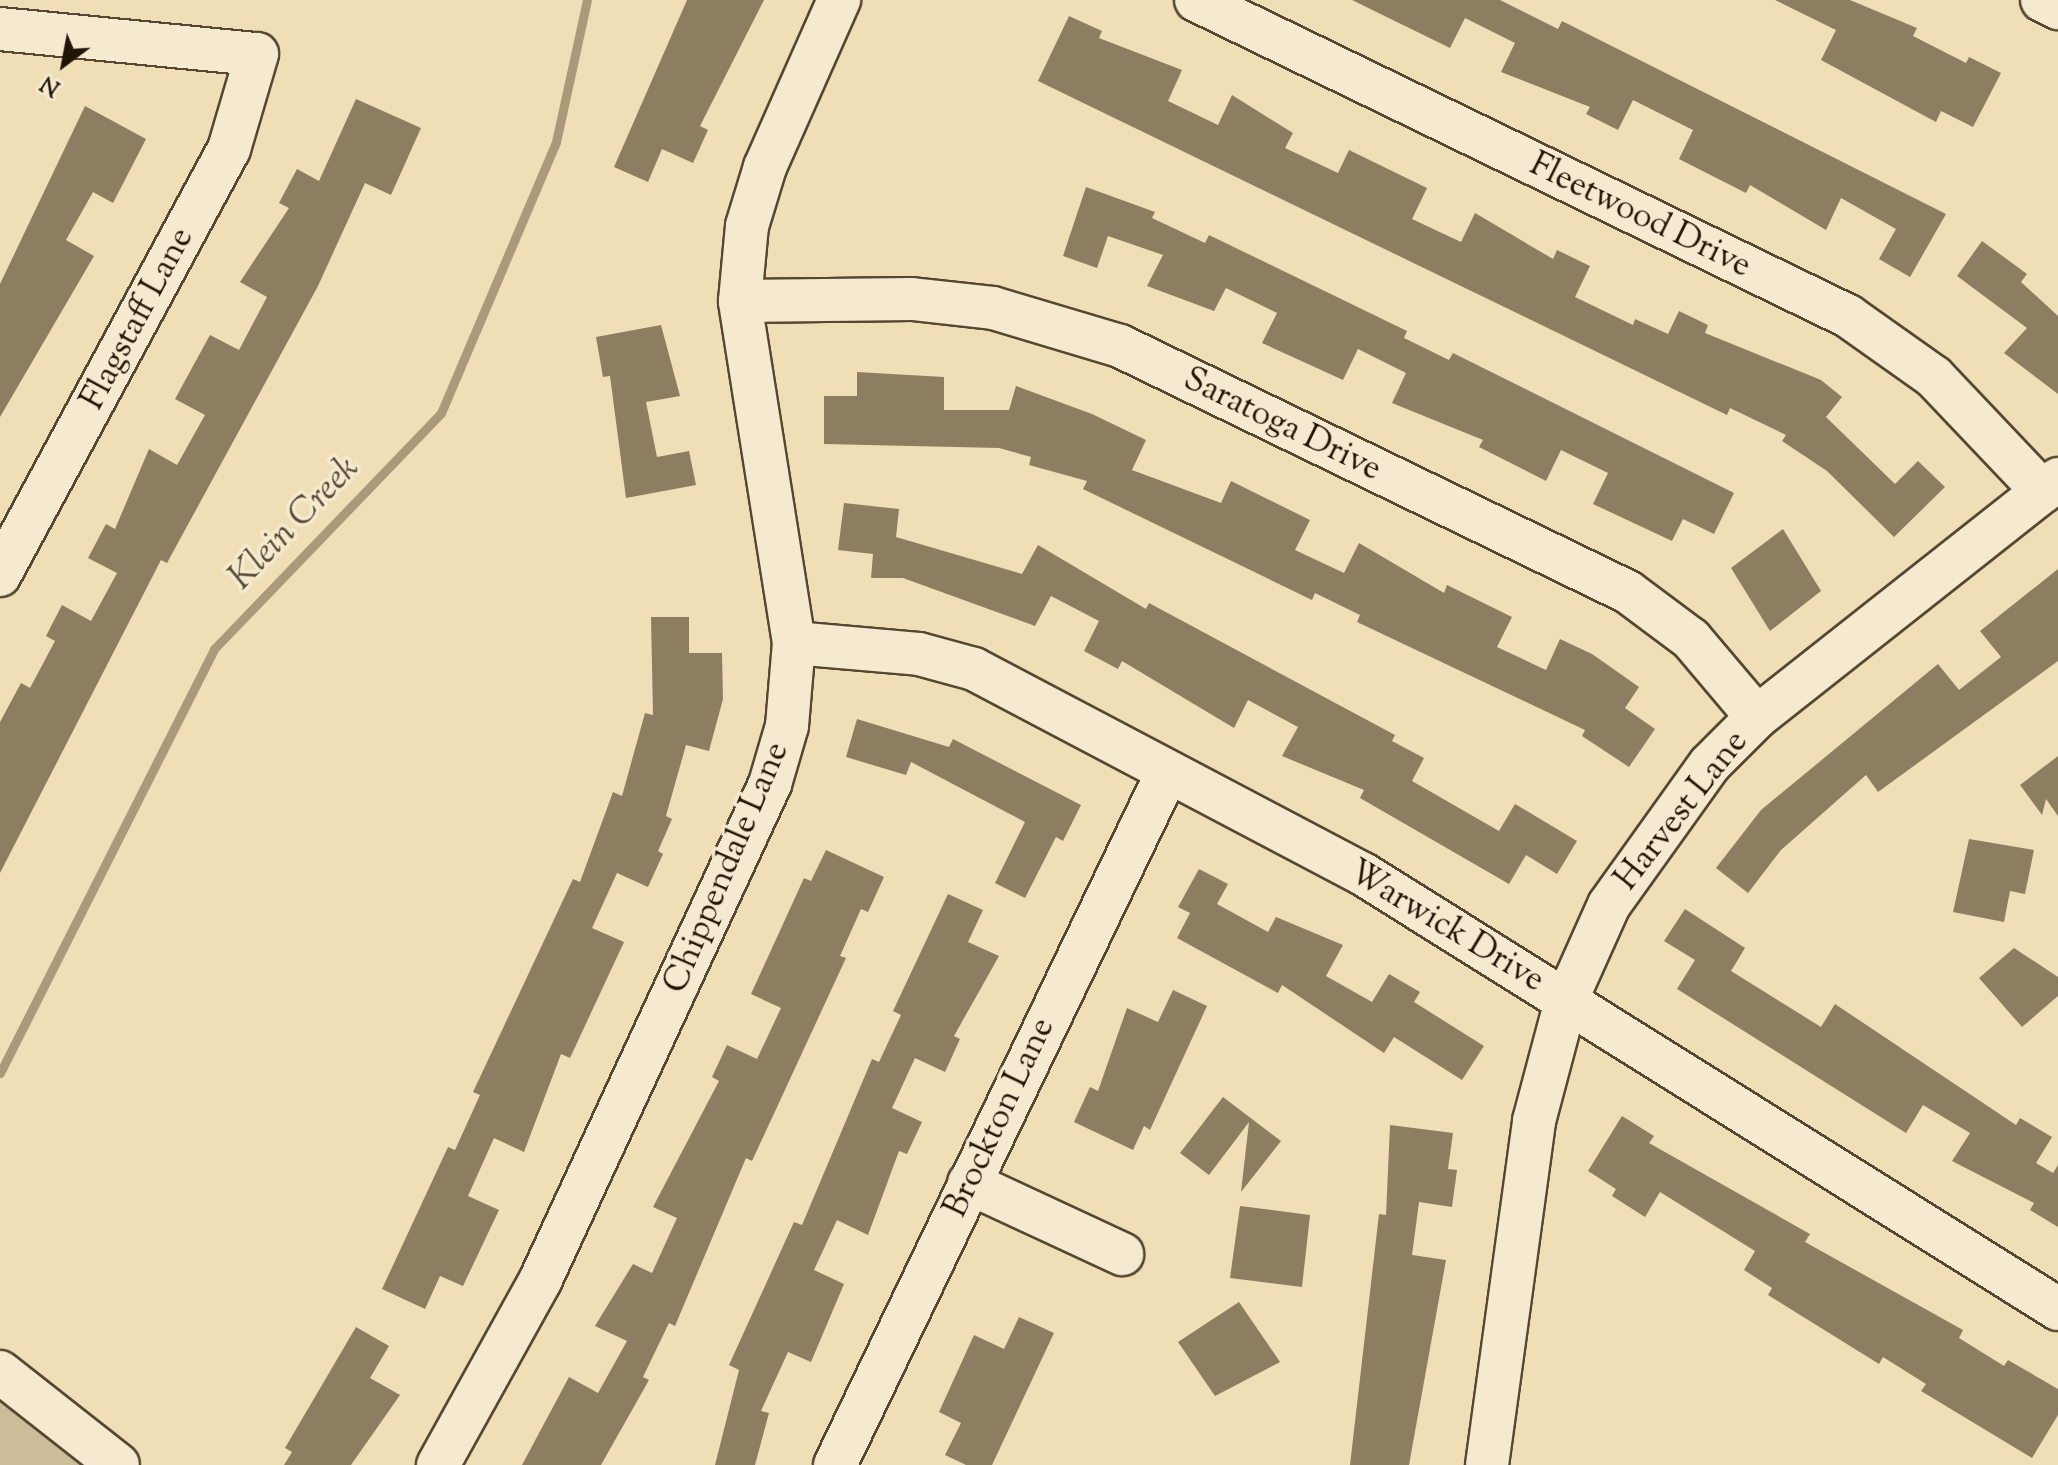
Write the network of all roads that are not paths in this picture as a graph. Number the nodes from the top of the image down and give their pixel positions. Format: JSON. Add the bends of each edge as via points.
{"nodes":[{"id":1,"x":839,"y":0,"type":"edge"},
{"id":2,"x":1196,"y":0,"type":"edge"},
{"id":3,"x":2042,"y":0,"type":"edge"},
{"id":4,"x":2058,"y":8,"type":"edge"},
{"id":5,"x":0,"y":29,"type":"edge"},
{"id":6,"x":740,"y":301,"type":"junction"},
{"id":7,"x":2050,"y":486,"type":"edge"},
{"id":8,"x":0,"y":575,"type":"edge"},
{"id":9,"x":794,"y":643,"type":"junction"},
{"id":10,"x":1757,"y":717,"type":"junction"},
{"id":11,"x":1167,"y":773,"type":"junction"},
{"id":12,"x":1566,"y":1001,"type":"junction"},
{"id":13,"x":969,"y":1183,"type":"junction"},
{"id":14,"x":1122,"y":1254,"type":"dead end"},
{"id":15,"x":2058,"y":1309,"type":"edge"},
{"id":16,"x":0,"y":1372,"type":"edge"},
{"id":17,"x":118,"y":1465,"type":"edge"},
{"id":18,"x":438,"y":1465,"type":"edge"},
{"id":19,"x":835,"y":1465,"type":"edge"},
{"id":20,"x":1487,"y":1465,"type":"edge"}],
"edges":[{"from":1,"to":6,"type":"street","name":"Chippendale Lane","via":[[765,167],[747,226]]},
{"from":2,"to":7,"type":"street","name":"Fleetwood Drive","via":[[1848,316],[1934,377]]},
{"from":3,"to":4,"type":"street"},
{"from":5,"to":8,"type":"street","name":"Flagstaff Lane","via":[[257,54],[229,149]]},
{"from":6,"to":9,"type":"street","name":"Chippendale Lane"},
{"from":6,"to":10,"type":"street","name":"Saratoga Drive","via":[[912,299],[993,308],[1120,346],[1628,592],[1691,639]]},
{"from":7,"to":10,"type":"street","name":"Harvest Lane"},
{"from":9,"to":11,"type":"street","name":"Warwick Drive","via":[[908,652],[974,669]]},
{"from":9,"to":18,"type":"street","name":"Chippendale Lane","via":[[787,726],[770,784],[540,1281]]},
{"from":10,"to":12,"type":"street","name":"Harvest Lane","via":[[1641,852]]},
{"from":11,"to":12,"type":"street","name":"Warwick Drive","via":[[1363,874]]},
{"from":11,"to":13,"type":"street","name":"Brockton Lane"},
{"from":12,"to":15,"type":"street","name":"Warwick Drive"},
{"from":12,"to":20,"type":"street","name":"Harvest Lane","via":[[1534,1121]]},
{"from":13,"to":14,"type":"street"},
{"from":13,"to":19,"type":"street","name":"Brockton Lane"},
{"from":16,"to":17,"type":"street"}]}
